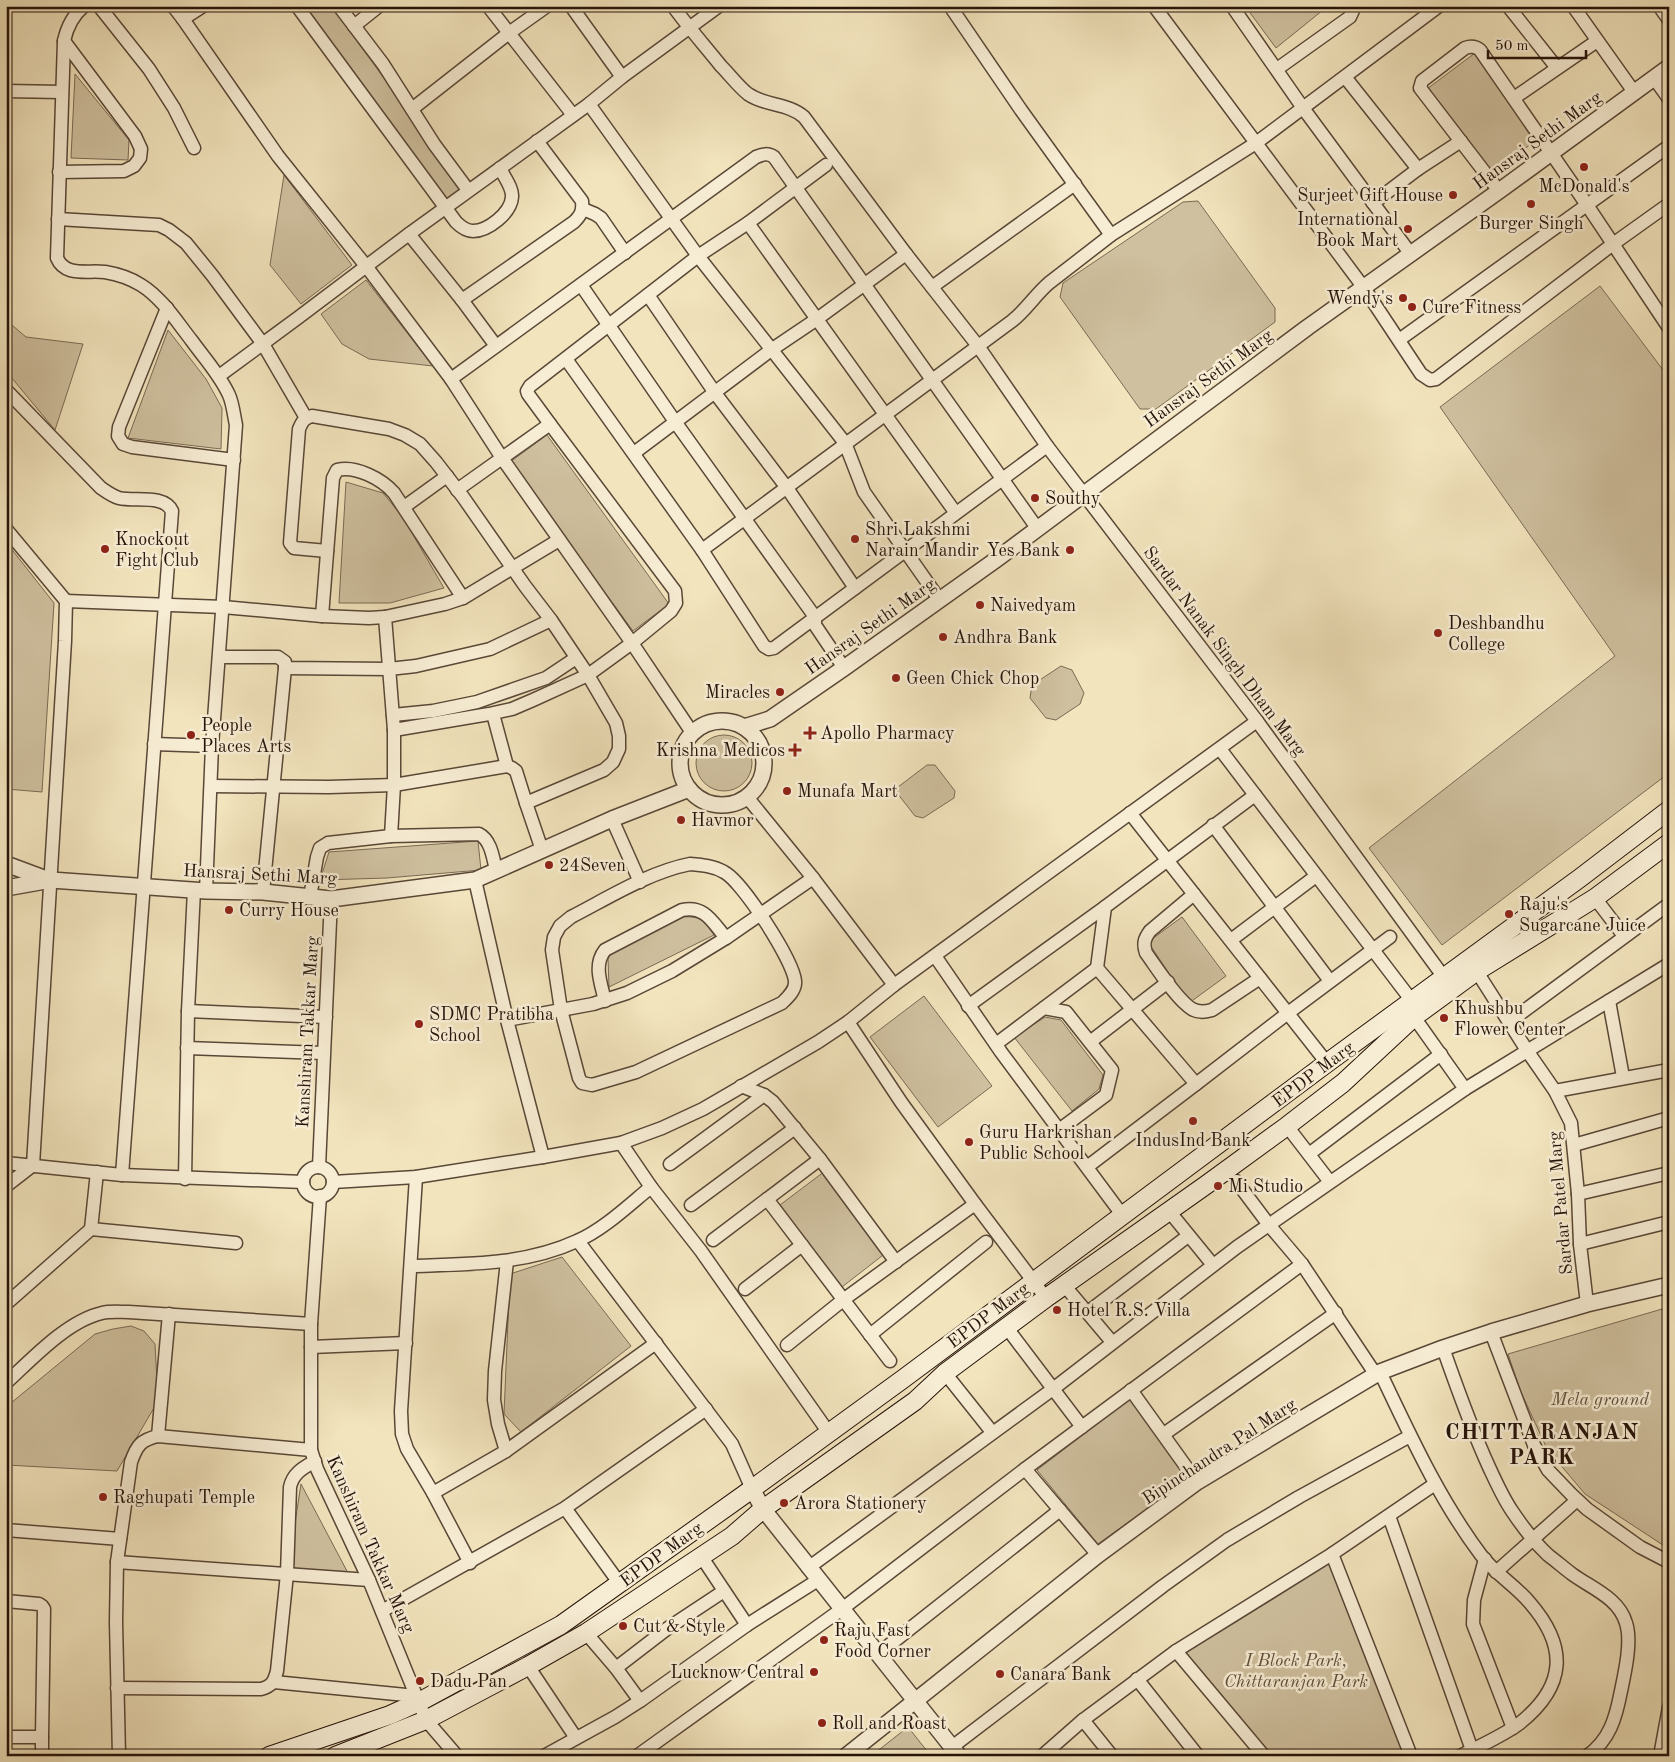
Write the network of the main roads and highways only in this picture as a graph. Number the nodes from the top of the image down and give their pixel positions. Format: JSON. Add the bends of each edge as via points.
{"nodes":[{"id":1,"x":1669,"y":810,"type":"edge"},
{"id":2,"x":1669,"y":844,"type":"edge"},
{"id":3,"x":1473,"y":965,"type":"junction"},
{"id":4,"x":1413,"y":1009,"type":"junction"},
{"id":5,"x":270,"y":1756,"type":"edge"},
{"id":6,"x":335,"y":1756,"type":"edge"}],
"edges":[{"from":1,"to":3,"type":"main road","name":"EPDP Marg"},
{"from":2,"to":3,"type":"main road","name":"EPDP Marg","via":[[1595,898]]},
{"from":3,"to":4,"type":"main road","name":"EPDP Marg"},
{"from":4,"to":5,"type":"main road","name":"EPDP Marg","via":[[1327,1063],[752,1489],[561,1625],[390,1715]]},
{"from":4,"to":6,"type":"main road","name":"EPDP Marg","via":[[1344,1083],[1046,1298],[945,1373],[915,1401],[763,1509],[732,1536],[586,1633],[528,1666],[426,1720]]}]}
